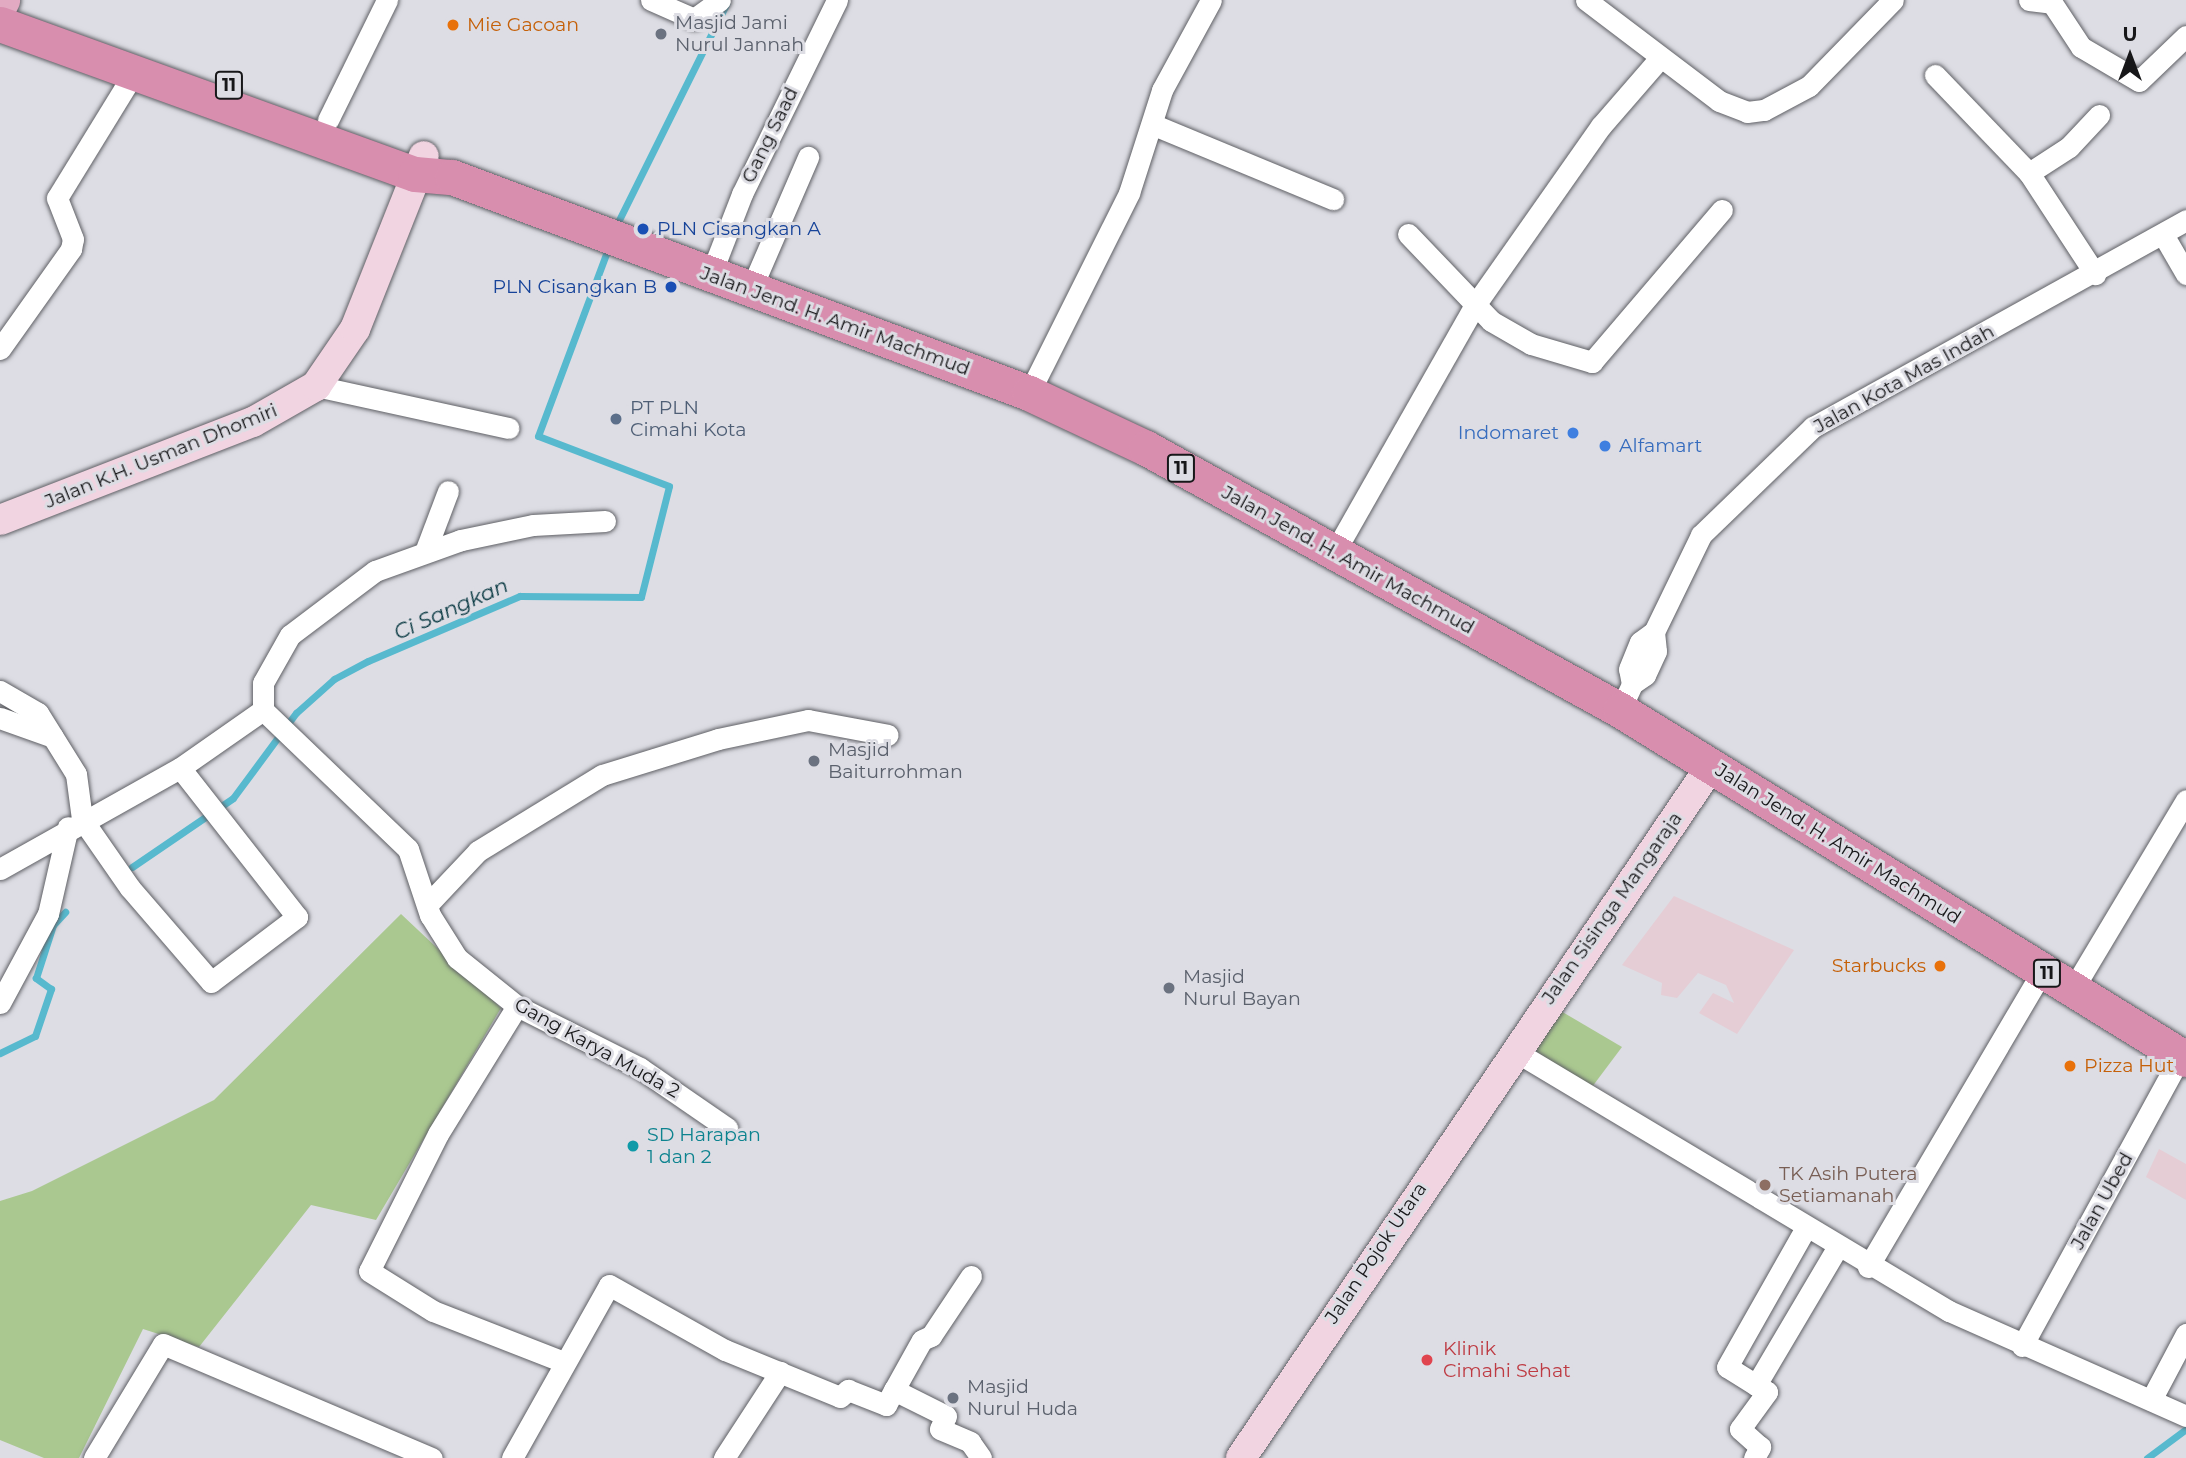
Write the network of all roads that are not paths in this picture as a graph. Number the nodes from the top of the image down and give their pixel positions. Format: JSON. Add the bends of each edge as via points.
{"nodes":[{"id":1,"x":387,"y":0,"type":"edge"},
{"id":2,"x":652,"y":0,"type":"edge"},
{"id":3,"x":720,"y":0,"type":"edge"},
{"id":4,"x":837,"y":0,"type":"edge"},
{"id":5,"x":1211,"y":0,"type":"edge"},
{"id":6,"x":1586,"y":0,"type":"edge"},
{"id":7,"x":1893,"y":0,"type":"edge"},
{"id":8,"x":2029,"y":0,"type":"edge"},
{"id":9,"x":1,"y":4,"type":"edge"},
{"id":10,"x":0,"y":23,"type":"edge"},
{"id":11,"x":2186,"y":36,"type":"edge"},
{"id":12,"x":1660,"y":59,"type":"junction"},
{"id":13,"x":134,"y":73,"type":"junction"},
{"id":14,"x":1935,"y":75,"type":"dead end"},
{"id":15,"x":2099,"y":115,"type":"dead end"},
{"id":16,"x":328,"y":120,"type":"junction"},
{"id":17,"x":1154,"y":125,"type":"junction"},
{"id":18,"x":808,"y":157,"type":"dead end"},
{"id":19,"x":420,"y":165,"type":"junction"},
{"id":20,"x":2029,"y":173,"type":"junction"},
{"id":21,"x":1333,"y":198,"type":"dead end"},
{"id":22,"x":1722,"y":210,"type":"dead end"},
{"id":23,"x":2186,"y":220,"type":"edge"},
{"id":24,"x":1408,"y":234,"type":"dead end"},
{"id":25,"x":2164,"y":236,"type":"junction"},
{"id":26,"x":711,"y":274,"type":"junction"},
{"id":27,"x":2095,"y":274,"type":"junction"},
{"id":28,"x":2186,"y":274,"type":"edge"},
{"id":29,"x":751,"y":289,"type":"junction"},
{"id":30,"x":1475,"y":305,"type":"junction"},
{"id":31,"x":4,"y":338,"type":"edge"},
{"id":32,"x":316,"y":386,"type":"junction"},
{"id":33,"x":1029,"y":393,"type":"junction"},
{"id":34,"x":508,"y":428,"type":"dead end"},
{"id":35,"x":448,"y":491,"type":"dead end"},
{"id":36,"x":0,"y":520,"type":"edge"},
{"id":37,"x":605,"y":521,"type":"dead end"},
{"id":38,"x":425,"y":552,"type":"junction"},
{"id":39,"x":1334,"y":553,"type":"junction"},
{"id":40,"x":0,"y":691,"type":"edge"},
{"id":41,"x":1626,"y":697,"type":"junction"},
{"id":42,"x":263,"y":710,"type":"junction"},
{"id":43,"x":0,"y":718,"type":"edge"},
{"id":44,"x":888,"y":735,"type":"dead end"},
{"id":45,"x":53,"y":737,"type":"junction"},
{"id":46,"x":1711,"y":766,"type":"junction"},
{"id":47,"x":180,"y":768,"type":"junction"},
{"id":48,"x":2186,"y":800,"type":"edge"},
{"id":49,"x":75,"y":823,"type":"junction"},
{"id":50,"x":0,"y":869,"type":"edge"},
{"id":51,"x":429,"y":902,"type":"junction"},
{"id":52,"x":2043,"y":970,"type":"junction"},
{"id":53,"x":2073,"y":989,"type":"junction"},
{"id":54,"x":0,"y":1003,"type":"edge"},
{"id":55,"x":517,"y":1006,"type":"junction"},
{"id":56,"x":1513,"y":1050,"type":"junction"},
{"id":57,"x":2184,"y":1058,"type":"edge"},
{"id":58,"x":727,"y":1128,"type":"dead end"},
{"id":59,"x":1805,"y":1229,"type":"junction"},
{"id":60,"x":1837,"y":1248,"type":"junction"},
{"id":61,"x":1868,"y":1266,"type":"junction"},
{"id":62,"x":971,"y":1276,"type":"dead end"},
{"id":63,"x":2186,"y":1334,"type":"edge"},
{"id":64,"x":2022,"y":1346,"type":"junction"},
{"id":65,"x":564,"y":1362,"type":"junction"},
{"id":66,"x":780,"y":1372,"type":"junction"},
{"id":67,"x":1756,"y":1385,"type":"junction"},
{"id":68,"x":894,"y":1390,"type":"junction"},
{"id":69,"x":2151,"y":1400,"type":"junction"},
{"id":70,"x":2186,"y":1416,"type":"edge"},
{"id":71,"x":410,"y":1453,"type":"edge"},
{"id":72,"x":94,"y":1458,"type":"edge"},
{"id":73,"x":432,"y":1458,"type":"edge"},
{"id":74,"x":512,"y":1458,"type":"edge"},
{"id":75,"x":724,"y":1458,"type":"edge"},
{"id":76,"x":981,"y":1458,"type":"edge"},
{"id":77,"x":1241,"y":1458,"type":"edge"},
{"id":78,"x":1754,"y":1458,"type":"edge"}],
"edges":[{"from":1,"to":16,"type":"street"},
{"from":2,"to":3,"type":"street","via":[[694,19]]},
{"from":4,"to":26,"type":"street","name":"Gang Saad","via":[[742,194]]},
{"from":5,"to":17,"type":"street","via":[[1162,90]]},
{"from":6,"to":12,"type":"street"},
{"from":7,"to":12,"type":"street","via":[[1809,86],[1764,110],[1733,110],[1669,60]]},
{"from":8,"to":11,"type":"street","via":[[2052,3],[2081,47],[2139,81]]},
{"from":9,"to":16,"type":"highway","name":"Jalan Jend. H. Amir Machmud","number":"11"},
{"from":10,"to":13,"type":"highway","name":"Jalan Jend. H. Amir Machmud","number":"11"},
{"from":12,"to":30,"type":"street","via":[[1601,126]]},
{"from":13,"to":19,"type":"highway","name":"Jalan Jend. H. Amir Machmud","number":"11"},
{"from":13,"to":31,"type":"street","via":[[57,198],[73,239],[71,249]]},
{"from":14,"to":20,"type":"street"},
{"from":15,"to":20,"type":"street","via":[[2069,147]]},
{"from":16,"to":19,"type":"highway","name":"Jalan Jend. H. Amir Machmud","number":"11"},
{"from":17,"to":21,"type":"street"},
{"from":17,"to":33,"type":"street","via":[[1129,193]]},
{"from":18,"to":29,"type":"street"},
{"from":19,"to":26,"type":"highway","name":"Jalan Jend. H. Amir Machmud","number":"11"},
{"from":19,"to":32,"type":"main road","name":"Jalan K.H. Usman Dhomiri","via":[[355,329]]},
{"from":20,"to":27,"type":"street"},
{"from":22,"to":30,"type":"street","via":[[1592,362],[1531,344]]},
{"from":23,"to":25,"type":"street","name":"Jalan Kota Mas Indah"},
{"from":24,"to":30,"type":"street","via":[[1443,264]]},
{"from":25,"to":27,"type":"street","name":"Jalan Kota Mas Indah"},
{"from":25,"to":28,"type":"street"},
{"from":26,"to":29,"type":"highway","name":"Jalan Jend. H. Amir Machmud","number":"11"},
{"from":27,"to":41,"type":"street","name":"Jalan Kota Mas Indah","via":[[1813,427],[1701,534],[1654,632],[1640,642],[1629,669]]},
{"from":29,"to":33,"type":"highway","name":"Jalan Jend. H. Amir Machmud","number":"11"},
{"from":30,"to":39,"type":"street"},
{"from":32,"to":34,"type":"street"},
{"from":32,"to":36,"type":"main road","name":"Jalan K.H. Usman Dhomiri","via":[[253,422]]},
{"from":33,"to":39,"type":"highway","name":"Jalan Jend. H. Amir Machmud","number":"11","via":[[1146,449]]},
{"from":35,"to":38,"type":"street"},
{"from":37,"to":38,"type":"street","via":[[533,525]]},
{"from":38,"to":42,"type":"street","via":[[375,571],[290,635],[263,683]]},
{"from":39,"to":41,"type":"highway","name":"Jalan Jend. H. Amir Machmud","number":"11"},
{"from":40,"to":45,"type":"street","via":[[38,713]]},
{"from":41,"to":46,"type":"highway","name":"Jalan Jend. H. Amir Machmud","number":"11"},
{"from":42,"to":47,"type":"street"},
{"from":42,"to":51,"type":"street","name":"Gang Karya Muda 2","via":[[408,849]]},
{"from":43,"to":45,"type":"street"},
{"from":44,"to":51,"type":"street","via":[[808,720],[602,775],[478,851]]},
{"from":45,"to":49,"type":"street","via":[[76,774]]},
{"from":46,"to":52,"type":"highway","name":"Jalan Jend. H. Amir Machmud","number":"11"},
{"from":46,"to":56,"type":"main road","name":"Jalan Sisinga Mangaraja"},
{"from":47,"to":49,"type":"street"},
{"from":47,"to":49,"type":"street","via":[[297,917],[211,982]]},
{"from":48,"to":53,"type":"street"},
{"from":49,"to":50,"type":"street"},
{"from":49,"to":54,"type":"street","via":[[48,914]]},
{"from":51,"to":55,"type":"street","name":"Gang Karya Muda 2","via":[[457,958]]},
{"from":52,"to":53,"type":"highway","name":"Jalan Jend. H. Amir Machmud","number":"11"},
{"from":52,"to":61,"type":"street"},
{"from":53,"to":57,"type":"highway","name":"Jalan Jend. H. Amir Machmud","number":"11"},
{"from":55,"to":58,"type":"street","name":"Gang Karya Muda 2","via":[[640,1068]]},
{"from":55,"to":65,"type":"street","via":[[438,1134],[369,1271],[433,1311]]},
{"from":56,"to":59,"type":"street"},
{"from":56,"to":77,"type":"main road","name":"Jalan Pojok Utara"},
{"from":57,"to":64,"type":"street","name":"Jalan Ubed"},
{"from":59,"to":60,"type":"street"},
{"from":59,"to":67,"type":"street","via":[[1727,1367]]},
{"from":60,"to":61,"type":"street"},
{"from":60,"to":67,"type":"street"},
{"from":61,"to":64,"type":"street"},
{"from":62,"to":68,"type":"street","via":[[931,1336],[922,1340]]},
{"from":63,"to":69,"type":"street"},
{"from":64,"to":69,"type":"street"},
{"from":65,"to":66,"type":"street","via":[[609,1285],[721,1348]]},
{"from":65,"to":74,"type":"street"},
{"from":66,"to":68,"type":"street","via":[[840,1397],[848,1390],[886,1405]]},
{"from":66,"to":75,"type":"street"},
{"from":67,"to":78,"type":"street","via":[[1767,1392],[1740,1429],[1760,1447]]},
{"from":68,"to":76,"type":"street","via":[[946,1416],[940,1429],[970,1442]]},
{"from":69,"to":70,"type":"street"},
{"from":71,"to":72,"type":"street","via":[[378,1434],[163,1344]]},
{"from":71,"to":73,"type":"street"}]}
